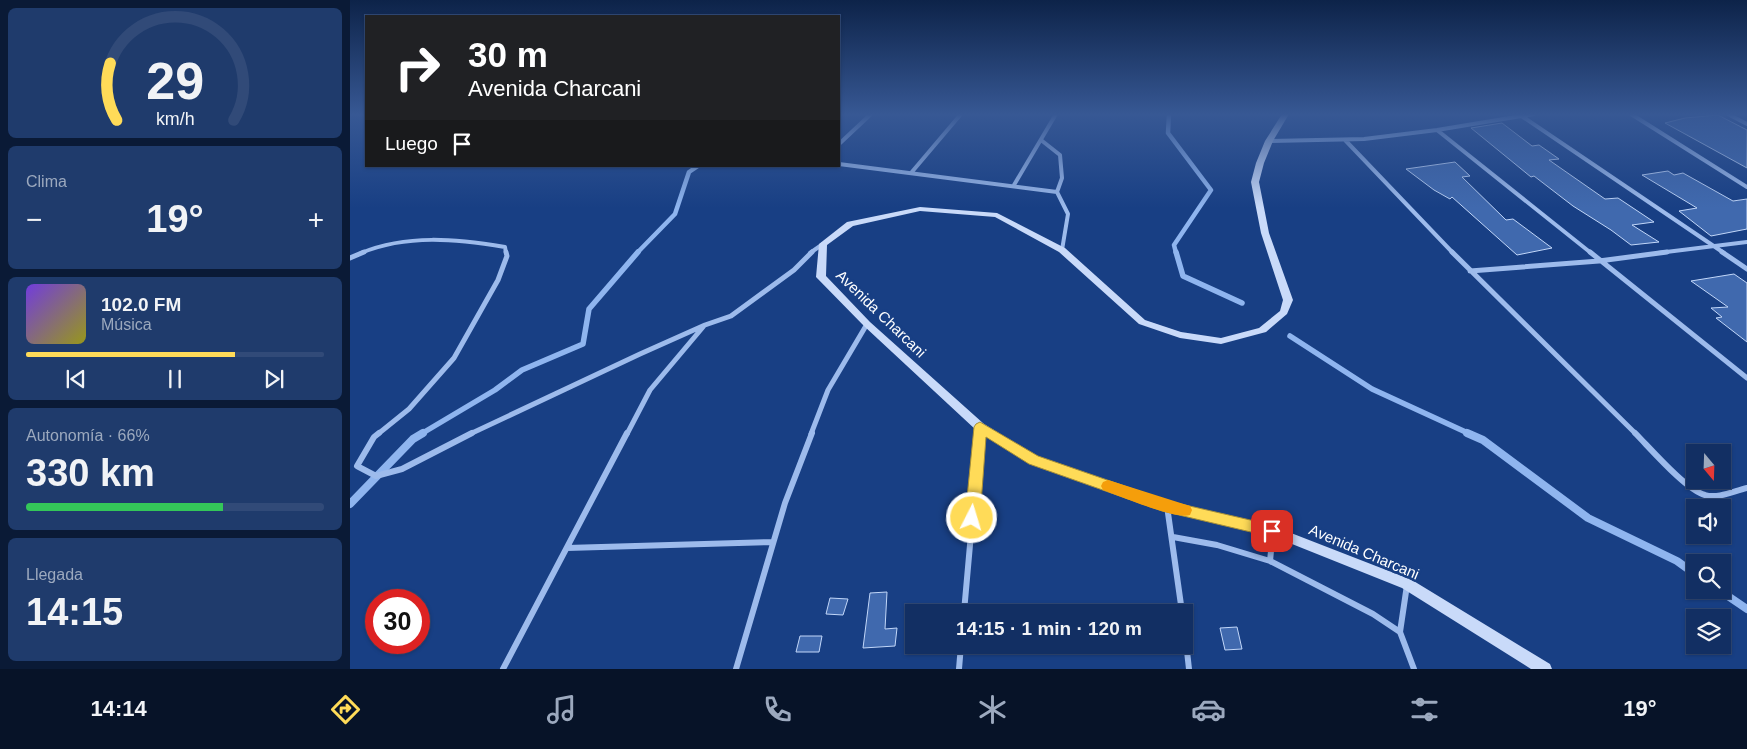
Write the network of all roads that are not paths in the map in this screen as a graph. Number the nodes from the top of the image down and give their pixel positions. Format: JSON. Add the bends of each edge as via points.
{"nodes":[{"id":1,"x":934,"y":145,"type":"edge"},
{"id":2,"x":1038,"y":145,"type":"edge"},
{"id":3,"x":1048,"y":145,"type":"edge"},
{"id":4,"x":1267,"y":145,"type":"edge"},
{"id":5,"x":1349,"y":145,"type":"edge"},
{"id":6,"x":1456,"y":145,"type":"edge"},
{"id":7,"x":1566,"y":145,"type":"edge"},
{"id":8,"x":1681,"y":145,"type":"edge"},
{"id":9,"x":840,"y":164,"type":"edge"},
{"id":10,"x":911,"y":172,"type":"junction"},
{"id":11,"x":1014,"y":185,"type":"junction"},
{"id":12,"x":1747,"y":187,"type":"edge"},
{"id":13,"x":1057,"y":192,"type":"junction"},
{"id":14,"x":1747,"y":242,"type":"edge"},
{"id":15,"x":823,"y":244,"type":"junction"},
{"id":16,"x":1714,"y":246,"type":"junction"},
{"id":17,"x":1062,"y":250,"type":"junction"},
{"id":18,"x":350,"y":258,"type":"edge"},
{"id":19,"x":1599,"y":261,"type":"junction"},
{"id":20,"x":1747,"y":269,"type":"edge"},
{"id":21,"x":1470,"y":271,"type":"junction"},
{"id":22,"x":867,"y":324,"type":"junction"},
{"id":23,"x":705,"y":325,"type":"junction"},
{"id":24,"x":1747,"y":378,"type":"edge"},
{"id":25,"x":980,"y":427,"type":"junction"},
{"id":26,"x":1747,"y":488,"type":"edge"},
{"id":27,"x":1168,"y":506,"type":"junction"},
{"id":28,"x":1272,"y":531,"type":"junction"},
{"id":29,"x":1173,"y":537,"type":"junction"},
{"id":30,"x":773,"y":542,"type":"junction"},
{"id":31,"x":567,"y":548,"type":"junction"},
{"id":32,"x":1270,"y":561,"type":"junction"},
{"id":33,"x":1407,"y":584,"type":"junction"},
{"id":34,"x":965,"y":604,"type":"edge"},
{"id":35,"x":1181,"y":604,"type":"edge"},
{"id":36,"x":1400,"y":632,"type":"junction"},
{"id":37,"x":960,"y":654,"type":"edge"},
{"id":38,"x":1187,"y":654,"type":"edge"},
{"id":39,"x":503,"y":669,"type":"edge"},
{"id":40,"x":736,"y":669,"type":"edge"},
{"id":41,"x":959,"y":669,"type":"edge"},
{"id":42,"x":1189,"y":669,"type":"edge"},
{"id":43,"x":1414,"y":669,"type":"edge"},
{"id":44,"x":1545,"y":669,"type":"edge"}],
"edges":[{"from":1,"to":10,"type":"street"},
{"from":2,"to":11,"type":"street"},
{"from":3,"to":13,"type":"street","via":[[1060,154],[1062,178]]},
{"from":4,"to":17,"type":"main road","via":[[1255,182],[1265,233],[1288,300],[1284,312],[1262,330],[1221,341],[1180,335],[1142,322]]},
{"from":5,"to":21,"type":"street"},
{"from":6,"to":19,"type":"street"},
{"from":7,"to":16,"type":"street"},
{"from":8,"to":12,"type":"street"},
{"from":9,"to":10,"type":"street"},
{"from":10,"to":11,"type":"street"},
{"from":11,"to":13,"type":"street"},
{"from":13,"to":17,"type":"street","via":[[1068,214]]},
{"from":14,"to":16,"type":"street"},
{"from":15,"to":17,"type":"main road","via":[[850,224],[920,209],[997,215]]},
{"from":15,"to":22,"type":"main road","name":"Avenida Charcani","via":[[821,277]]},
{"from":15,"to":23,"type":"street","via":[[794,270],[731,316]]},
{"from":16,"to":19,"type":"street"},
{"from":16,"to":20,"type":"street"},
{"from":18,"to":23,"type":"street","via":[[367,249],[420,239],[504,247],[507,256],[498,280],[454,358],[409,409],[374,437],[357,466],[376,476],[402,468]]},
{"from":19,"to":21,"type":"street"},
{"from":19,"to":24,"type":"street"},
{"from":21,"to":26,"type":"street","via":[[1684,481],[1704,494],[1716,496]]},
{"from":22,"to":25,"type":"main road","name":"Avenida Charcani"},
{"from":22,"to":30,"type":"street","via":[[828,390]]},
{"from":23,"to":31,"type":"street","via":[[650,390]]},
{"from":25,"to":27,"type":"main road","name":"Avenida Charcani","via":[[1033,460]]},
{"from":25,"to":34,"type":"street"},
{"from":27,"to":28,"type":"main road","name":"Avenida Charcani"},
{"from":27,"to":29,"type":"street"},
{"from":28,"to":32,"type":"street"},
{"from":28,"to":33,"type":"main road","name":"Avenida Charcani"},
{"from":29,"to":32,"type":"street","via":[[1217,545]]},
{"from":29,"to":35,"type":"street"},
{"from":30,"to":31,"type":"street"},
{"from":30,"to":40,"type":"street"},
{"from":31,"to":39,"type":"street"},
{"from":32,"to":36,"type":"street","via":[[1373,614]]},
{"from":33,"to":36,"type":"street"},
{"from":33,"to":44,"type":"main road","name":"Avenida Charcani"},
{"from":36,"to":43,"type":"street"},
{"from":37,"to":41,"type":"street"},
{"from":38,"to":42,"type":"street"}]}
